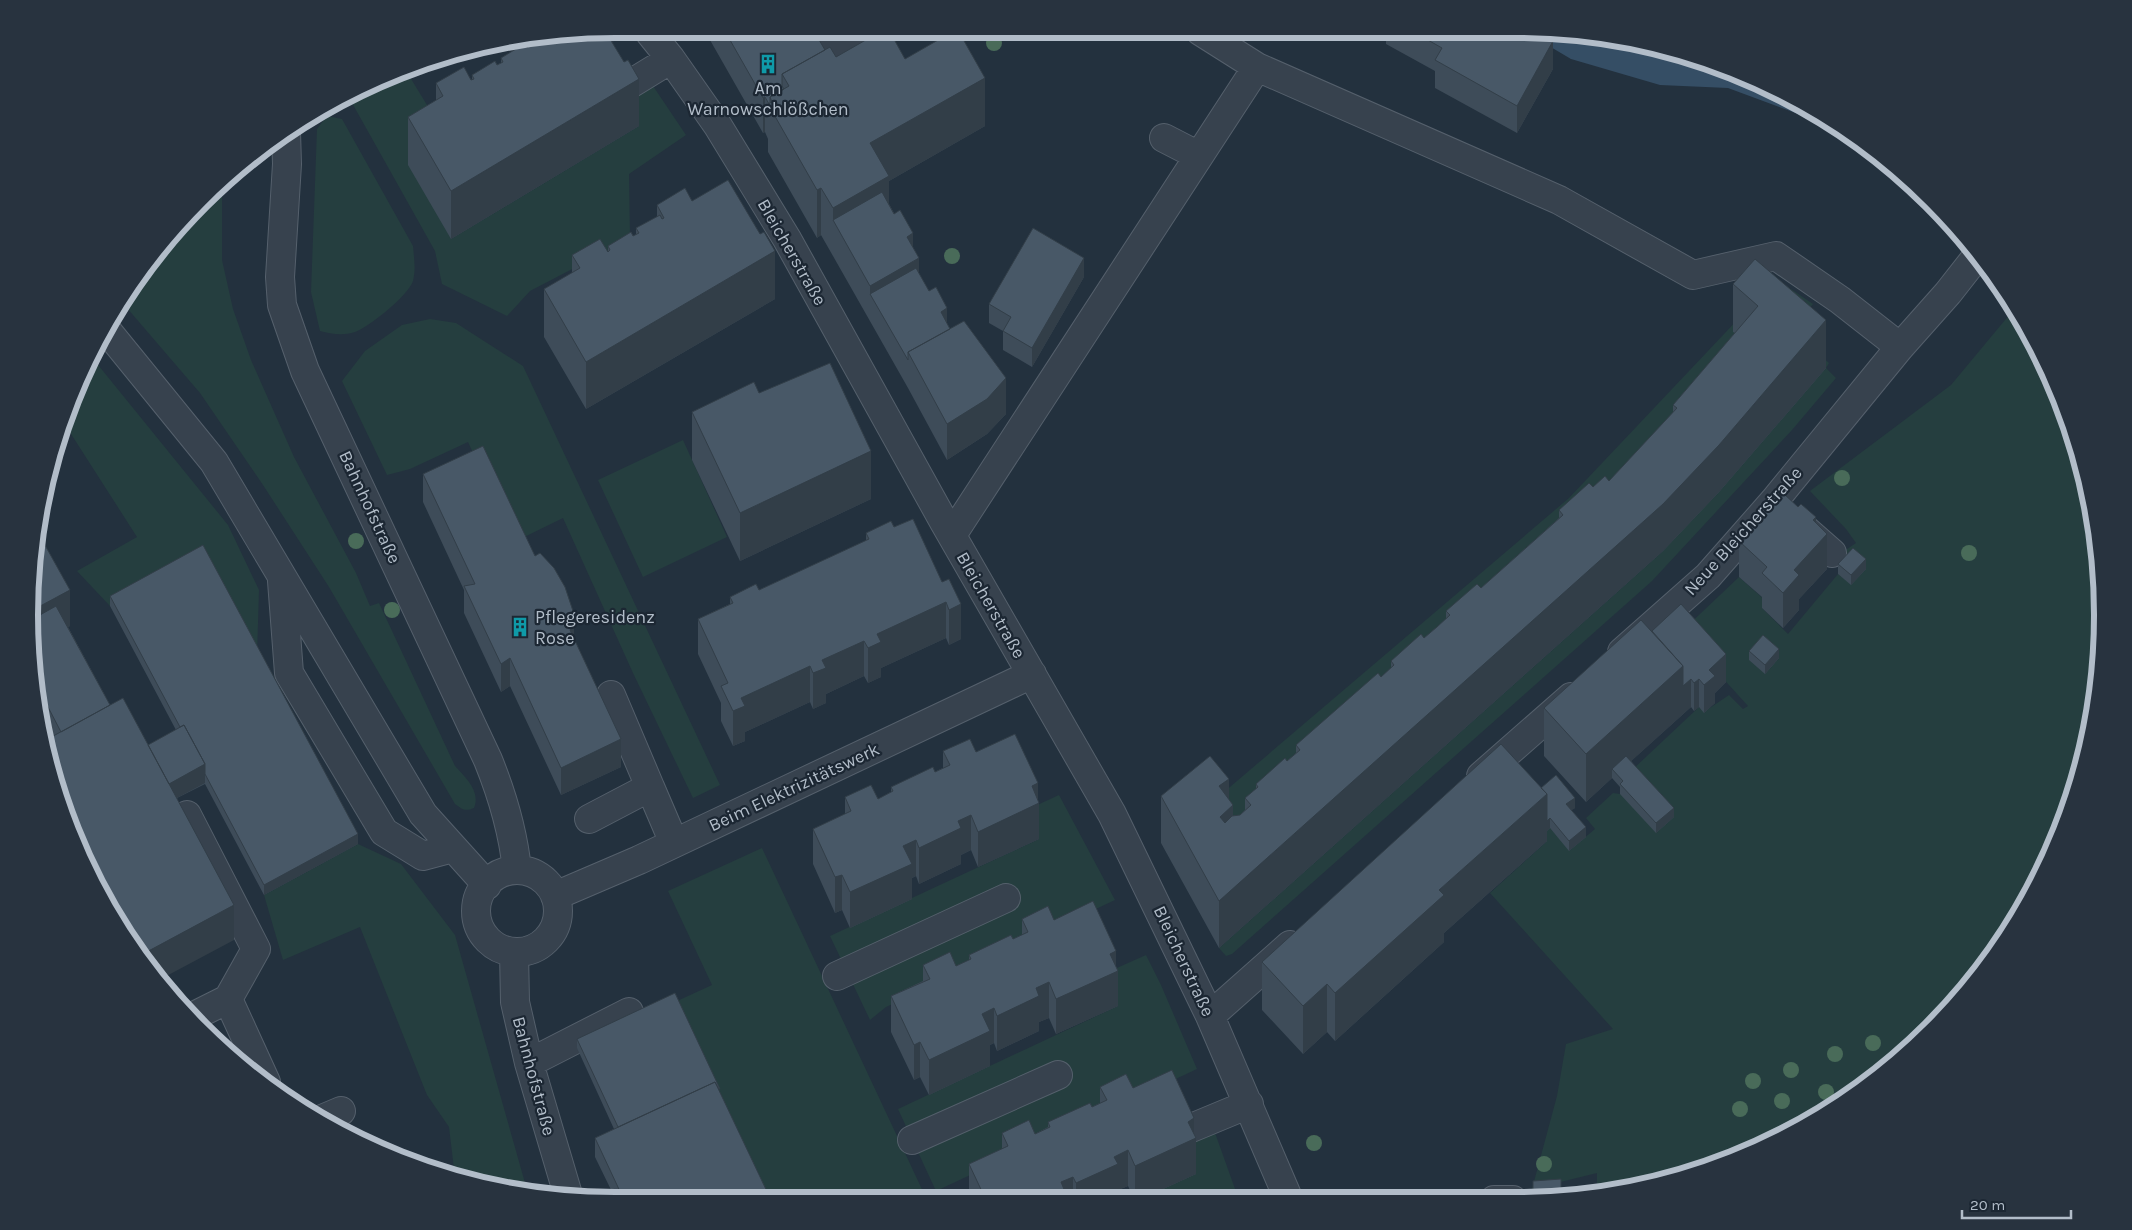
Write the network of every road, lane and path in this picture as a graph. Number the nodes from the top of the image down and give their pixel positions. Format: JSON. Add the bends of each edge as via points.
{"nodes":[{"id":1,"x":654,"y":38,"type":"edge"},
{"id":2,"x":824,"y":38,"type":"edge"},
{"id":3,"x":859,"y":38,"type":"edge"},
{"id":4,"x":1211,"y":38,"type":"edge"},
{"id":5,"x":671,"y":59,"type":"junction"},
{"id":6,"x":1257,"y":67,"type":"junction"},
{"id":7,"x":614,"y":94,"type":"edge"},
{"id":8,"x":1164,"y":138,"type":"dead end"},
{"id":9,"x":286,"y":140,"type":"edge"},
{"id":10,"x":1199,"y":156,"type":"junction"},
{"id":11,"x":1973,"y":261,"type":"edge"},
{"id":12,"x":110,"y":335,"type":"edge"},
{"id":13,"x":1900,"y":347,"type":"junction"},
{"id":14,"x":1774,"y":502,"type":"junction"},
{"id":15,"x":952,"y":535,"type":"junction"},
{"id":16,"x":1832,"y":553,"type":"dead end"},
{"id":17,"x":282,"y":575,"type":"junction"},
{"id":18,"x":1032,"y":674,"type":"junction"},
{"id":19,"x":611,"y":695,"type":"dead end"},
{"id":20,"x":650,"y":787,"type":"junction"},
{"id":21,"x":1461,"y":795,"type":"edge"},
{"id":22,"x":187,"y":815,"type":"edge"},
{"id":23,"x":589,"y":819,"type":"dead end"},
{"id":24,"x":674,"y":843,"type":"junction"},
{"id":25,"x":453,"y":848,"type":"junction"},
{"id":26,"x":517,"y":870,"type":"junction"},
{"id":27,"x":487,"y":885,"type":"junction"},
{"id":28,"x":555,"y":896,"type":"junction"},
{"id":29,"x":1006,"y":898,"type":"dead end"},
{"id":30,"x":1306,"y":931,"type":"edge"},
{"id":31,"x":514,"y":952,"type":"junction"},
{"id":32,"x":837,"y":976,"type":"dead end"},
{"id":33,"x":228,"y":999,"type":"junction"},
{"id":34,"x":629,"y":1012,"type":"edge"},
{"id":35,"x":198,"y":1014,"type":"edge"},
{"id":36,"x":1210,"y":1016,"type":"junction"},
{"id":37,"x":528,"y":1063,"type":"junction"},
{"id":38,"x":261,"y":1072,"type":"edge"},
{"id":39,"x":1058,"y":1075,"type":"dead end"},
{"id":40,"x":1249,"y":1104,"type":"junction"},
{"id":41,"x":1184,"y":1130,"type":"edge"},
{"id":42,"x":912,"y":1140,"type":"dead end"},
{"id":43,"x":567,"y":1190,"type":"edge"},
{"id":44,"x":1285,"y":1192,"type":"edge"}],
"edges":[{"from":1,"to":5,"type":"street","name":"Bleicherstraße"},
{"from":2,"to":3,"type":"street","via":[[832,54]]},
{"from":4,"to":6,"type":"street"},
{"from":5,"to":7,"type":"street"},
{"from":5,"to":15,"type":"street","name":"Bleicherstraße","via":[[718,126],[787,239]]},
{"from":6,"to":10,"type":"street"},
{"from":6,"to":13,"type":"street","via":[[1558,200],[1692,275],[1776,256]]},
{"from":8,"to":10,"type":"street"},
{"from":9,"to":26,"type":"street","name":"Bahnhofstraße","via":[[280,277],[282,305],[305,371],[488,760],[509,819]]},
{"from":10,"to":15,"type":"street"},
{"from":11,"to":13,"type":"street","name":"Neue Bleicherstraße"},
{"from":12,"to":17,"type":"street","via":[[214,462]]},
{"from":13,"to":14,"type":"street","name":"Neue Bleicherstraße"},
{"from":14,"to":16,"type":"street"},
{"from":14,"to":21,"type":"street","name":"Neue Bleicherstraße","via":[[1708,576]]},
{"from":15,"to":18,"type":"street","name":"Bleicherstraße"},
{"from":17,"to":25,"type":"street","via":[[423,814]]},
{"from":17,"to":25,"type":"street","via":[[290,673],[384,832],[424,856]]},
{"from":18,"to":24,"type":"street","name":"Beim Elektrizitätswerk"},
{"from":18,"to":36,"type":"street","name":"Bleicherstraße","via":[[1112,814]]},
{"from":19,"to":20,"type":"street"},
{"from":20,"to":23,"type":"street"},
{"from":20,"to":24,"type":"street"},
{"from":22,"to":33,"type":"street","via":[[256,949]]},
{"from":24,"to":28,"type":"street","name":"Beim Elektrizitätswerk"},
{"from":25,"to":27,"type":"street"},
{"from":26,"to":27,"type":"street","via":[[503,873]]},
{"from":26,"to":28,"type":"street","via":[[531,872],[544,880]]},
{"from":27,"to":31,"type":"street","via":[[477,905],[482,933],[492,943]]},
{"from":28,"to":31,"type":"street","via":[[558,918],[554,931],[532,950]]},
{"from":29,"to":32,"type":"street"},
{"from":30,"to":36,"type":"street"},
{"from":31,"to":37,"type":"street","name":"Bahnhofstraße","via":[[515,1002]]},
{"from":33,"to":35,"type":"street"},
{"from":33,"to":38,"type":"street"},
{"from":34,"to":37,"type":"street"},
{"from":36,"to":40,"type":"street","name":"Bleicherstraße"},
{"from":37,"to":43,"type":"street","name":"Bahnhofstraße"},
{"from":39,"to":42,"type":"street"},
{"from":40,"to":41,"type":"street"},
{"from":40,"to":44,"type":"street","name":"Bleicherstraße"}]}
